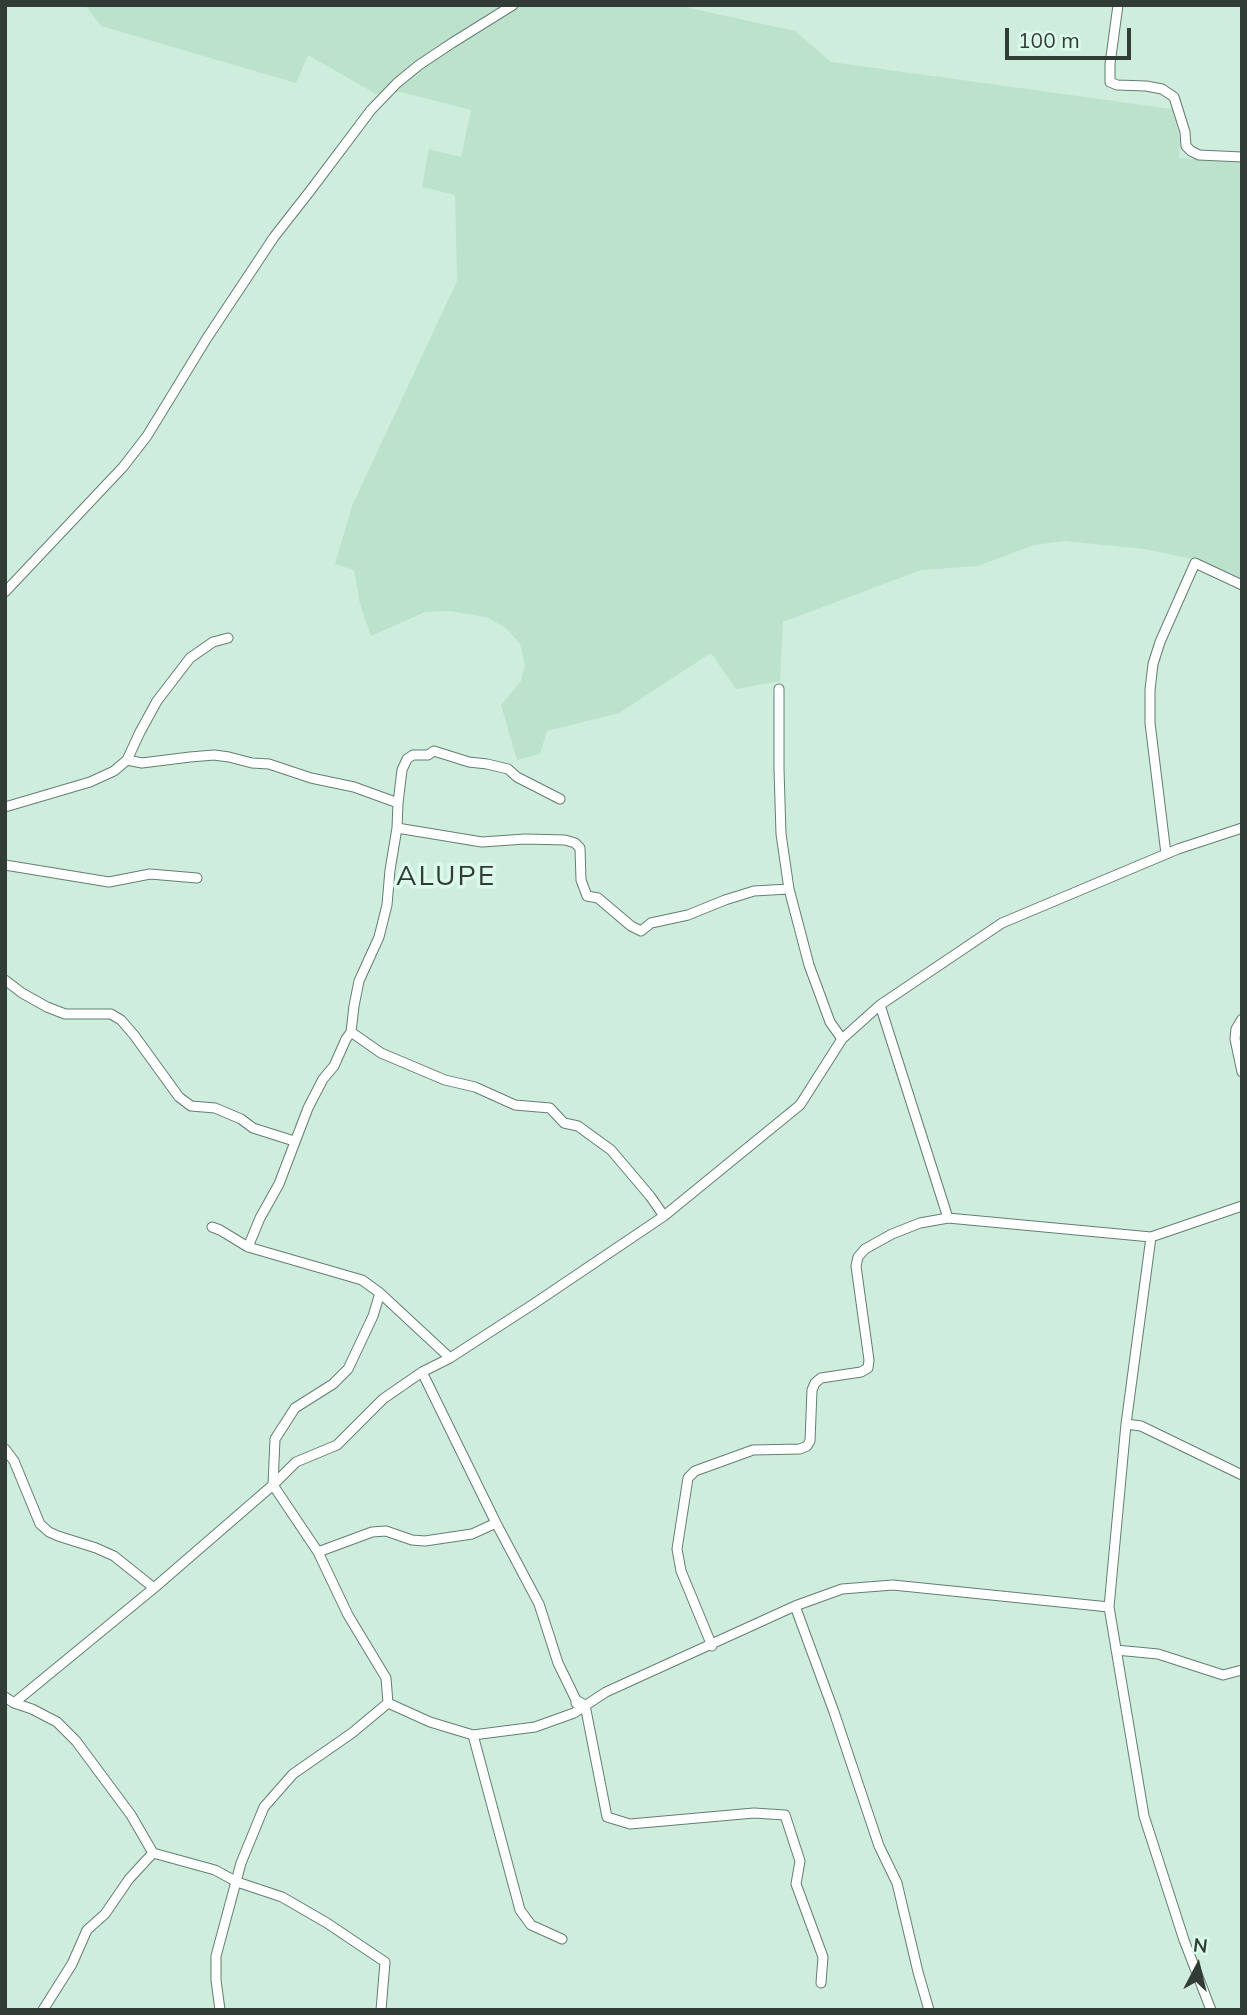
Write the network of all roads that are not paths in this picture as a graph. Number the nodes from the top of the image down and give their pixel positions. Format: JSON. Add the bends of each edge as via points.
{"nodes":[{"id":1,"x":513,"y":5,"type":"edge"},
{"id":2,"x":1118,"y":5,"type":"edge"},
{"id":3,"x":1242,"y":157,"type":"edge"},
{"id":4,"x":1242,"y":585,"type":"edge"},
{"id":5,"x":5,"y":592,"type":"edge"},
{"id":6,"x":228,"y":638,"type":"dead end"},
{"id":7,"x":779,"y":689,"type":"dead end"},
{"id":8,"x":127,"y":760,"type":"junction"},
{"id":9,"x":560,"y":799,"type":"dead end"},
{"id":10,"x":398,"y":803,"type":"junction"},
{"id":11,"x":5,"y":807,"type":"edge"},
{"id":12,"x":397,"y":828,"type":"junction"},
{"id":13,"x":1242,"y":828,"type":"edge"},
{"id":14,"x":1166,"y":854,"type":"junction"},
{"id":15,"x":5,"y":865,"type":"edge"},
{"id":16,"x":197,"y":878,"type":"dead end"},
{"id":17,"x":789,"y":889,"type":"junction"},
{"id":18,"x":5,"y":979,"type":"edge"},
{"id":19,"x":880,"y":1005,"type":"junction"},
{"id":20,"x":1242,"y":1019,"type":"edge"},
{"id":21,"x":351,"y":1032,"type":"junction"},
{"id":22,"x":842,"y":1039,"type":"junction"},
{"id":23,"x":1242,"y":1072,"type":"edge"},
{"id":24,"x":295,"y":1141,"type":"junction"},
{"id":25,"x":1242,"y":1206,"type":"edge"},
{"id":26,"x":664,"y":1216,"type":"junction"},
{"id":27,"x":947,"y":1219,"type":"junction"},
{"id":28,"x":212,"y":1227,"type":"dead end"},
{"id":29,"x":1151,"y":1237,"type":"junction"},
{"id":30,"x":248,"y":1247,"type":"junction"},
{"id":31,"x":380,"y":1293,"type":"junction"},
{"id":32,"x":450,"y":1358,"type":"junction"},
{"id":33,"x":422,"y":1372,"type":"junction"},
{"id":34,"x":1126,"y":1424,"type":"junction"},
{"id":35,"x":5,"y":1449,"type":"edge"},
{"id":36,"x":1242,"y":1475,"type":"edge"},
{"id":37,"x":273,"y":1485,"type":"junction"},
{"id":38,"x":496,"y":1522,"type":"junction"},
{"id":39,"x":318,"y":1552,"type":"junction"},
{"id":40,"x":154,"y":1588,"type":"junction"},
{"id":41,"x":795,"y":1606,"type":"junction"},
{"id":42,"x":1109,"y":1607,"type":"junction"},
{"id":43,"x":712,"y":1646,"type":"junction"},
{"id":44,"x":1116,"y":1650,"type":"junction"},
{"id":45,"x":1242,"y":1670,"type":"edge"},
{"id":46,"x":5,"y":1697,"type":"edge"},
{"id":47,"x":581,"y":1702,"type":"junction"},
{"id":48,"x":14,"y":1703,"type":"junction"},
{"id":49,"x":388,"y":1703,"type":"junction"},
{"id":50,"x":473,"y":1735,"type":"junction"},
{"id":51,"x":153,"y":1853,"type":"junction"},
{"id":52,"x":237,"y":1882,"type":"junction"},
{"id":53,"x":562,"y":1939,"type":"dead end"},
{"id":54,"x":821,"y":1983,"type":"dead end"},
{"id":55,"x":43,"y":2010,"type":"edge"},
{"id":56,"x":220,"y":2010,"type":"edge"},
{"id":57,"x":381,"y":2010,"type":"edge"},
{"id":58,"x":929,"y":2010,"type":"edge"},
{"id":59,"x":1211,"y":2010,"type":"edge"}],
"edges":[{"from":1,"to":5,"type":"street","via":[[419,65],[371,110],[274,236],[147,436]]},
{"from":2,"to":3,"type":"street","via":[[1110,82],[1162,89],[1174,97],[1191,151]]},
{"from":4,"to":14,"type":"street","via":[[1195,563],[1153,664],[1150,723]]},
{"from":6,"to":8,"type":"street","via":[[190,657],[157,701]]},
{"from":7,"to":17,"type":"street","via":[[781,834]]},
{"from":8,"to":10,"type":"street","via":[[229,757],[354,787]]},
{"from":8,"to":11,"type":"street","via":[[90,782]]},
{"from":9,"to":10,"type":"street","via":[[508,769],[434,751],[407,759]]},
{"from":10,"to":12,"type":"street"},
{"from":12,"to":17,"type":"street","via":[[482,842],[576,843],[587,896],[598,898],[641,931],[651,923],[754,891]]},
{"from":12,"to":21,"type":"street","via":[[387,905],[379,937],[359,981]]},
{"from":13,"to":14,"type":"street"},
{"from":14,"to":19,"type":"street","via":[[1002,923]]},
{"from":15,"to":16,"type":"street","via":[[109,882],[150,874]]},
{"from":17,"to":22,"type":"street","via":[[817,989]]},
{"from":18,"to":24,"type":"street","via":[[22,993],[65,1014],[111,1014],[121,1020],[179,1097],[191,1106],[215,1108],[253,1128]]},
{"from":19,"to":22,"type":"street"},
{"from":19,"to":27,"type":"street"},
{"from":20,"to":23,"type":"street","via":[[1235,1039]]},
{"from":21,"to":24,"type":"street","via":[[308,1108]]},
{"from":21,"to":26,"type":"street","via":[[381,1053],[445,1080],[515,1105],[550,1108],[565,1123],[578,1126],[611,1150]]},
{"from":22,"to":26,"type":"street","via":[[800,1105]]},
{"from":24,"to":30,"type":"street"},
{"from":25,"to":29,"type":"street"},
{"from":26,"to":32,"type":"street"},
{"from":27,"to":29,"type":"street"},
{"from":27,"to":43,"type":"street","via":[[892,1234],[858,1257],[867,1368],[815,1383],[807,1447],[753,1450],[695,1471],[688,1478],[677,1549]]},
{"from":28,"to":30,"type":"street"},
{"from":29,"to":34,"type":"street"},
{"from":30,"to":31,"type":"street","via":[[349,1275]]},
{"from":31,"to":32,"type":"street"},
{"from":31,"to":37,"type":"street","via":[[348,1369],[295,1408],[275,1439]]},
{"from":32,"to":33,"type":"street"},
{"from":33,"to":37,"type":"street","via":[[383,1398],[337,1445],[296,1462]]},
{"from":33,"to":38,"type":"street"},
{"from":34,"to":36,"type":"street","via":[[1141,1426]]},
{"from":34,"to":42,"type":"street"},
{"from":35,"to":40,"type":"street","via":[[48,1532],[114,1556]]},
{"from":37,"to":39,"type":"street"},
{"from":37,"to":40,"type":"street"},
{"from":38,"to":39,"type":"street","via":[[472,1534],[425,1541],[372,1532]]},
{"from":38,"to":47,"type":"street","via":[[539,1604],[558,1663]]},
{"from":39,"to":49,"type":"street","via":[[348,1615],[386,1678]]},
{"from":40,"to":48,"type":"street"},
{"from":41,"to":42,"type":"street","via":[[842,1589],[893,1586]]},
{"from":41,"to":43,"type":"street"},
{"from":41,"to":58,"type":"street","via":[[879,1846],[897,1883]]},
{"from":42,"to":44,"type":"street"},
{"from":43,"to":47,"type":"street"},
{"from":44,"to":45,"type":"street","via":[[1158,1654],[1223,1675]]},
{"from":44,"to":59,"type":"street","via":[[1144,1816]]},
{"from":46,"to":48,"type":"street"},
{"from":47,"to":50,"type":"street","via":[[574,1713],[536,1727]]},
{"from":47,"to":54,"type":"street","via":[[607,1818],[630,1824],[754,1813],[785,1815],[800,1861],[796,1884],[823,1957]]},
{"from":48,"to":51,"type":"street","via":[[57,1722],[76,1741]]},
{"from":49,"to":50,"type":"street"},
{"from":49,"to":52,"type":"street","via":[[293,1774],[273,1796],[264,1807]]},
{"from":50,"to":53,"type":"street","via":[[520,1910],[531,1926]]},
{"from":51,"to":52,"type":"street","via":[[215,1870]]},
{"from":51,"to":55,"type":"street","via":[[87,1930]]},
{"from":52,"to":56,"type":"street","via":[[216,1956]]},
{"from":52,"to":57,"type":"street","via":[[282,1897],[385,1962]]}]}
